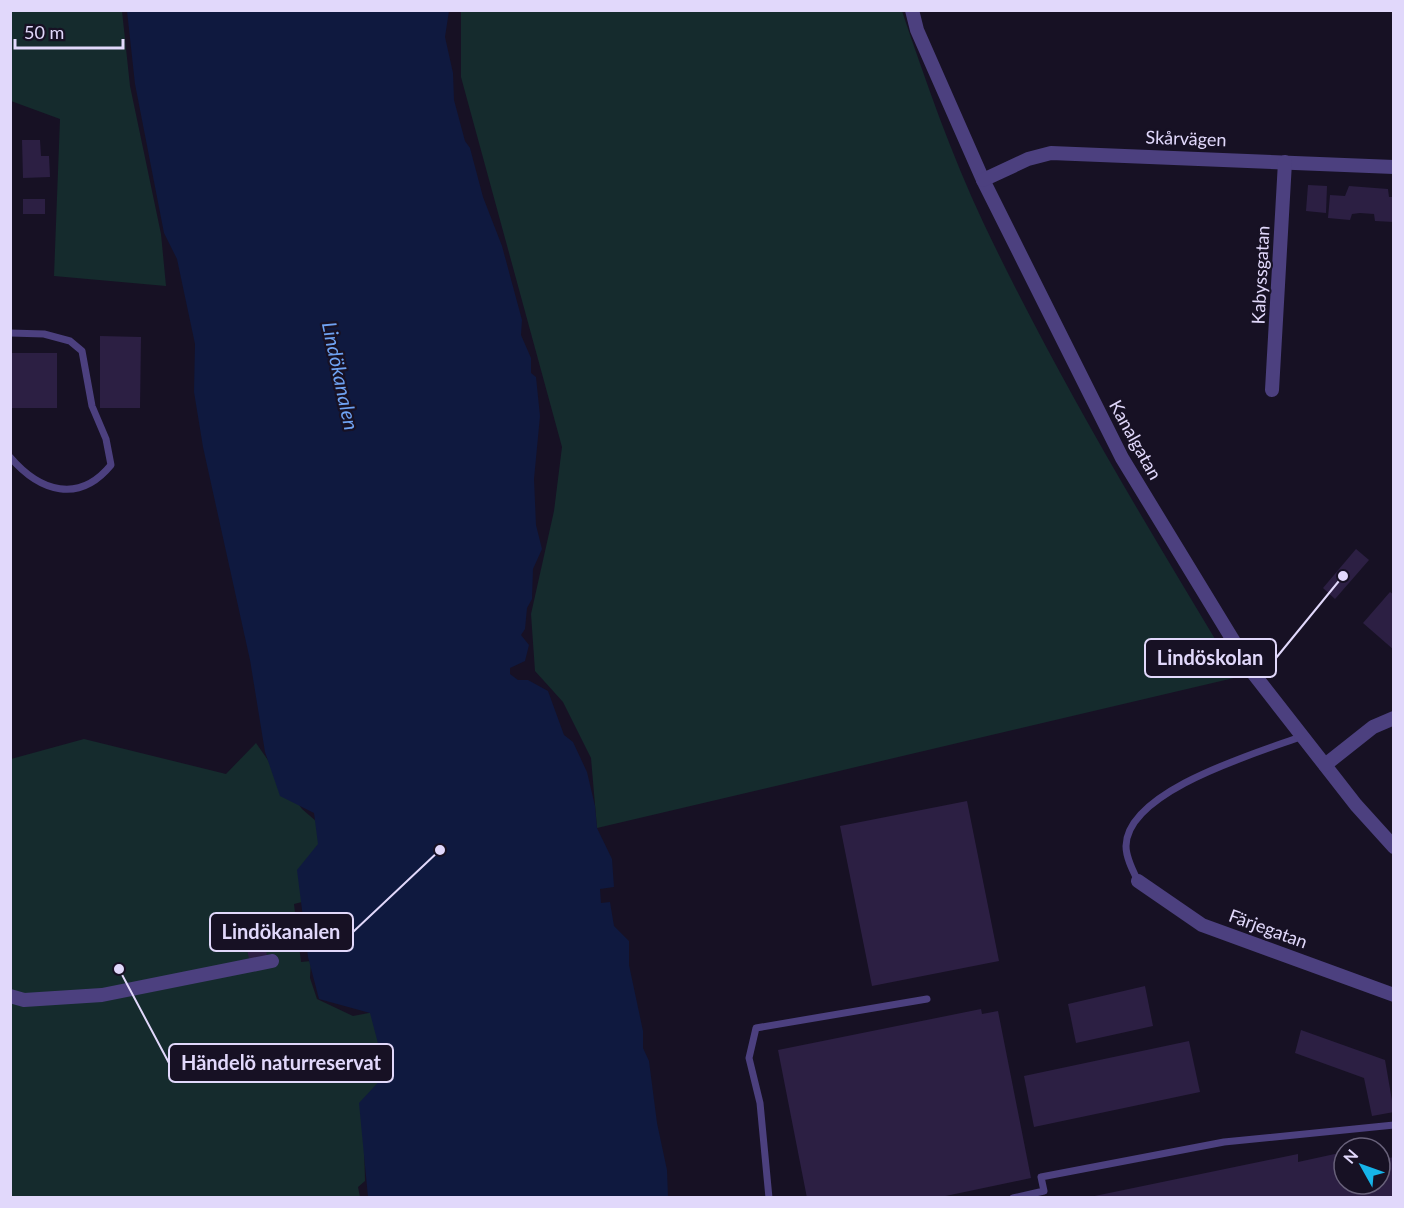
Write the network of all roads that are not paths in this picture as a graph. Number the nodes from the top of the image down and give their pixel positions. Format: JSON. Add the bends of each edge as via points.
{"nodes":[{"id":1,"x":912,"y":10,"type":"edge"},
{"id":2,"x":1285,"y":162,"type":"junction"},
{"id":3,"x":1394,"y":167,"type":"edge"},
{"id":4,"x":982,"y":180,"type":"junction"},
{"id":5,"x":10,"y":333,"type":"edge"},
{"id":6,"x":1272,"y":390,"type":"dead end"},
{"id":7,"x":10,"y":457,"type":"edge"},
{"id":8,"x":1394,"y":718,"type":"edge"},
{"id":9,"x":1303,"y":736,"type":"junction"},
{"id":10,"x":1325,"y":765,"type":"junction"},
{"id":11,"x":1394,"y":847,"type":"edge"},
{"id":12,"x":1138,"y":881,"type":"joint"},
{"id":13,"x":272,"y":961,"type":"dead end"},
{"id":14,"x":1394,"y":995,"type":"edge"},
{"id":15,"x":10,"y":996,"type":"edge"},
{"id":16,"x":927,"y":999,"type":"dead end"},
{"id":17,"x":1394,"y":1125,"type":"edge"},
{"id":18,"x":769,"y":1197,"type":"edge"},
{"id":19,"x":1013,"y":1197,"type":"edge"}],
"edges":[{"from":1,"to":4,"type":"street","name":"Kanalgatan"},
{"from":2,"to":3,"type":"street","name":"Skårvägen"},
{"from":2,"to":4,"type":"street","name":"Skårvägen","via":[[1051,153]]},
{"from":2,"to":6,"type":"street","name":"Kabyssgatan"},
{"from":4,"to":9,"type":"street","name":"Kanalgatan","via":[[1122,458],[1253,673]]},
{"from":5,"to":7,"type":"lane","via":[[44,334],[70,341],[82,351],[92,406],[106,439],[111,465],[98,481],[81,489],[51,487],[24,474]]},
{"from":8,"to":10,"type":"street","via":[[1373,727]]},
{"from":9,"to":10,"type":"street","name":"Kanalgatan"},
{"from":9,"to":12,"type":"lane","via":[[1186,780],[1168,791],[1137,821],[1130,834],[1126,846]]},
{"from":10,"to":11,"type":"street","name":"Kanalgatan"},
{"from":12,"to":14,"type":"street","name":"Färjegatan","via":[[1202,925]]},
{"from":13,"to":15,"type":"street","via":[[102,995],[24,1000]]},
{"from":16,"to":18,"type":"lane","via":[[756,1028],[749,1058],[760,1102]]},
{"from":17,"to":19,"type":"lane","via":[[1224,1142],[1041,1177],[1044,1191]]}]}
